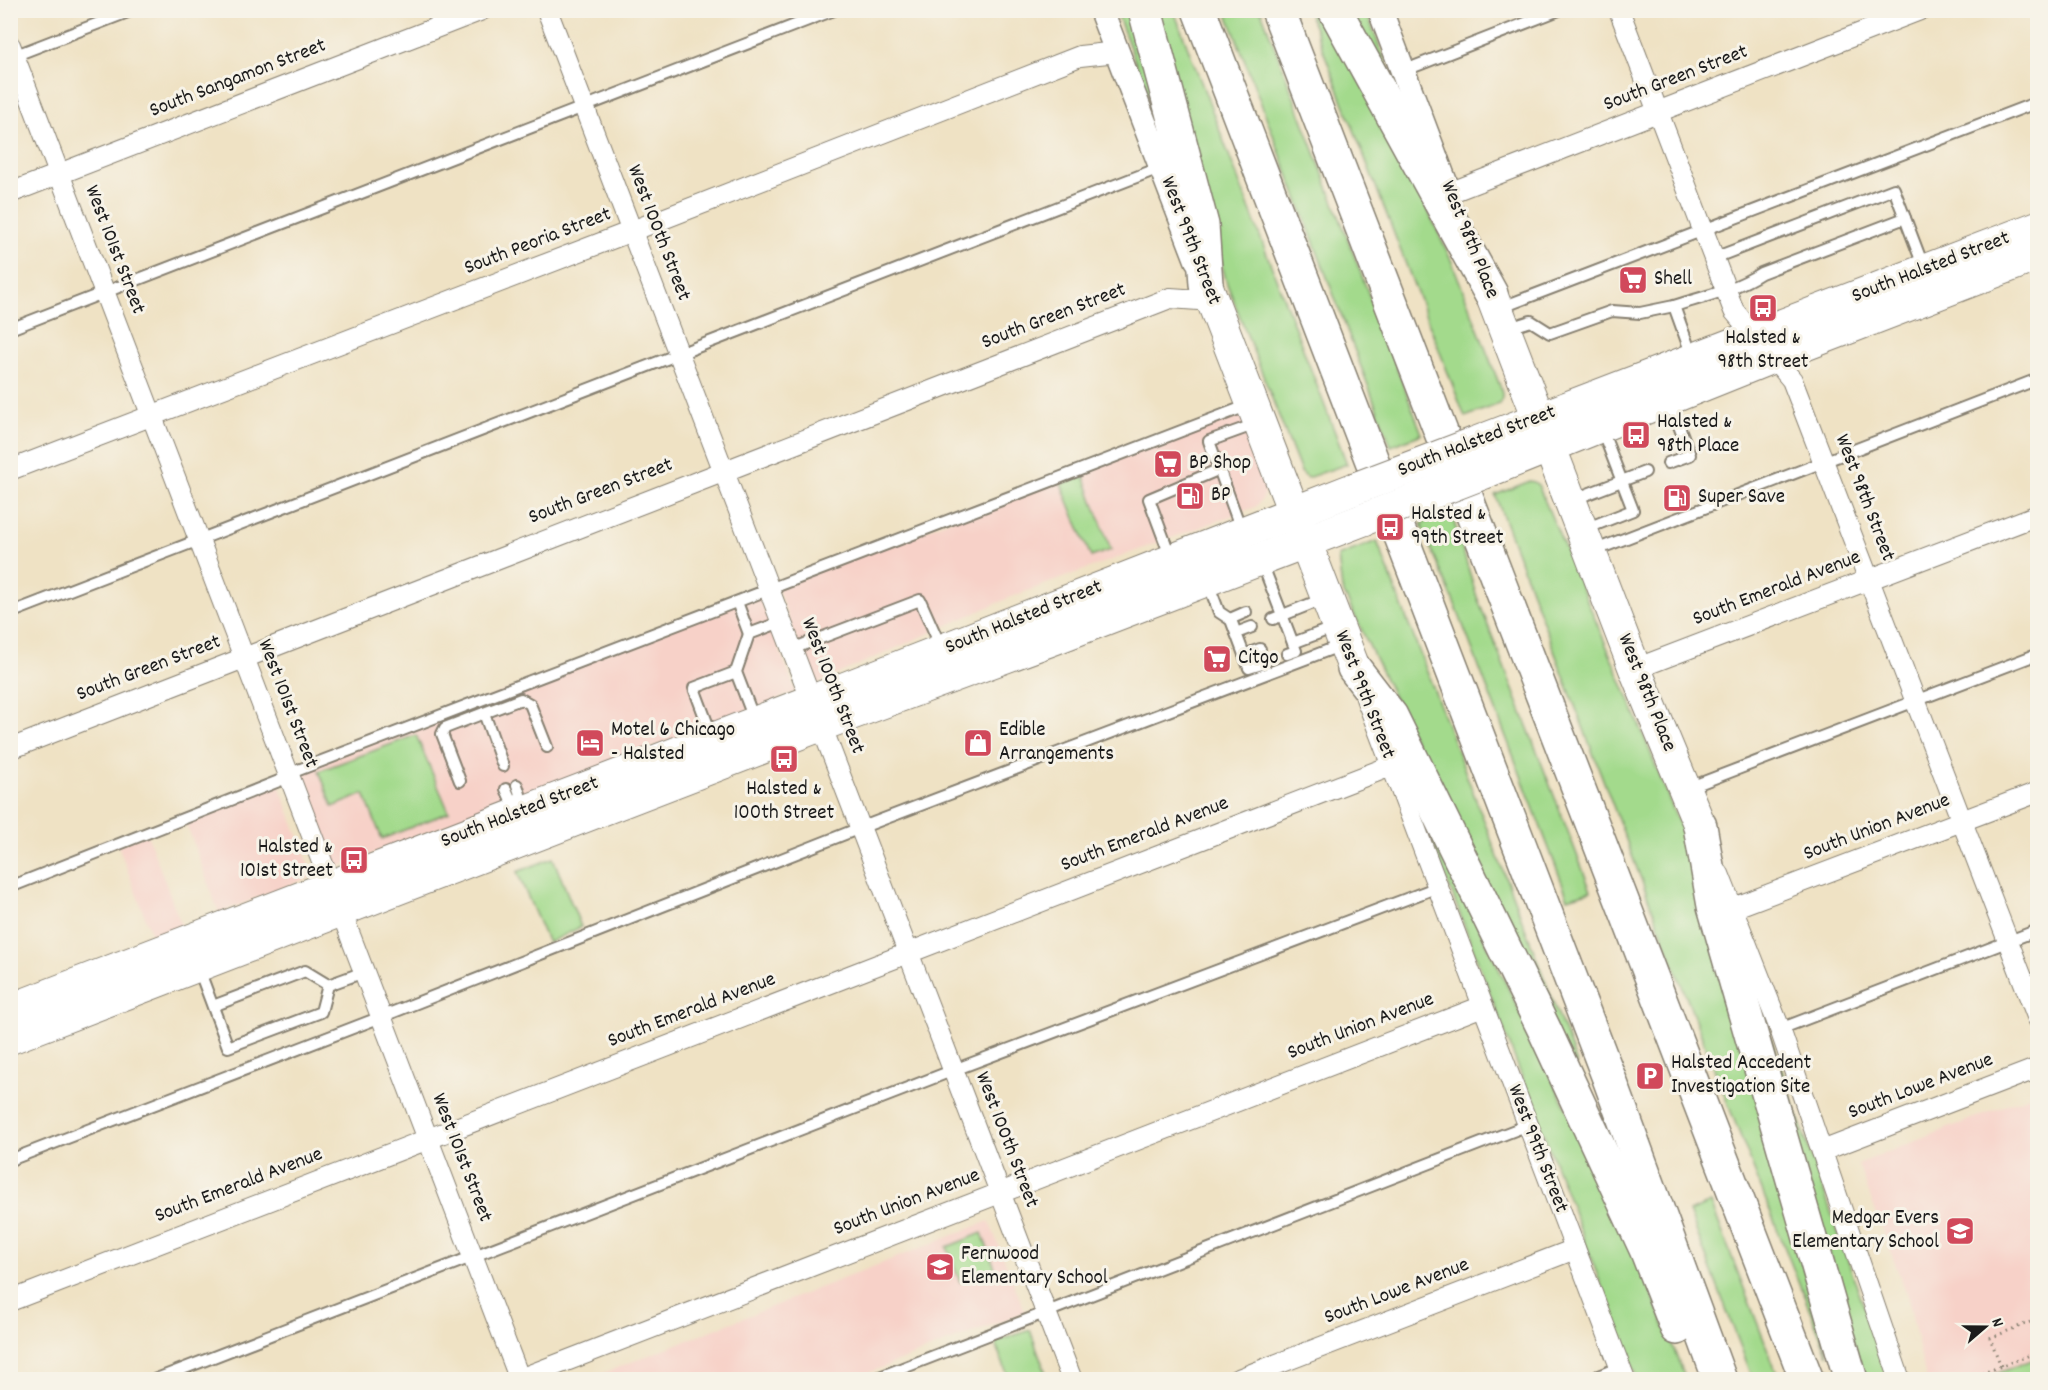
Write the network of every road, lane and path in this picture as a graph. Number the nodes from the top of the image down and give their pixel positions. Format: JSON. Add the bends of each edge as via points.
{"nodes":[{"id":1,"x":133,"y":10,"type":"edge"},
{"id":2,"x":482,"y":10,"type":"edge"},
{"id":3,"x":547,"y":10,"type":"edge"},
{"id":4,"x":834,"y":10,"type":"edge"},
{"id":5,"x":1101,"y":10,"type":"edge"},
{"id":6,"x":1145,"y":10,"type":"edge"},
{"id":7,"x":1199,"y":10,"type":"edge"},
{"id":8,"x":1278,"y":10,"type":"edge"},
{"id":9,"x":1335,"y":10,"type":"edge"},
{"id":10,"x":1380,"y":10,"type":"edge"},
{"id":11,"x":1559,"y":10,"type":"edge"},
{"id":12,"x":1620,"y":10,"type":"edge"},
{"id":13,"x":1920,"y":10,"type":"edge"},
{"id":14,"x":1117,"y":52,"type":"junction"},
{"id":15,"x":12,"y":53,"type":"edge"},
{"id":16,"x":1403,"y":71,"type":"junction"},
{"id":17,"x":2037,"y":102,"type":"edge"},
{"id":18,"x":584,"y":108,"type":"junction"},
{"id":19,"x":1658,"y":112,"type":"junction"},
{"id":20,"x":1162,"y":167,"type":"junction"},
{"id":21,"x":60,"y":174,"type":"junction"},
{"id":22,"x":10,"y":193,"type":"edge"},
{"id":23,"x":1449,"y":193,"type":"junction"},
{"id":24,"x":1905,"y":218,"type":"junction"},
{"id":25,"x":2037,"y":227,"type":"edge"},
{"id":26,"x":1703,"y":230,"type":"junction"},
{"id":27,"x":632,"y":231,"type":"junction"},
{"id":28,"x":2037,"y":255,"type":"edge"},
{"id":29,"x":1714,"y":258,"type":"junction"},
{"id":30,"x":1925,"y":270,"type":"junction"},
{"id":31,"x":1726,"y":290,"type":"junction"},
{"id":32,"x":105,"y":292,"type":"junction"},
{"id":33,"x":1210,"y":293,"type":"junction"},
{"id":34,"x":1674,"y":306,"type":"junction"},
{"id":35,"x":1498,"y":311,"type":"junction"},
{"id":36,"x":10,"y":329,"type":"edge"},
{"id":37,"x":1763,"y":346,"type":"junction"},
{"id":38,"x":679,"y":355,"type":"junction"},
{"id":39,"x":1694,"y":359,"type":"junction"},
{"id":40,"x":2037,"y":379,"type":"edge"},
{"id":41,"x":1669,"y":399,"type":"junction"},
{"id":42,"x":1256,"y":413,"type":"junction"},
{"id":43,"x":152,"y":416,"type":"junction"},
{"id":44,"x":1539,"y":418,"type":"junction"},
{"id":45,"x":1600,"y":427,"type":"junction"},
{"id":46,"x":1550,"y":447,"type":"junction"},
{"id":47,"x":1824,"y":462,"type":"junction"},
{"id":48,"x":1668,"y":463,"type":"dead end"},
{"id":49,"x":1220,"y":469,"type":"junction"},
{"id":50,"x":10,"y":470,"type":"edge"},
{"id":51,"x":723,"y":471,"type":"junction"},
{"id":52,"x":1644,"y":472,"type":"dead end"},
{"id":53,"x":1621,"y":481,"type":"junction"},
{"id":54,"x":1571,"y":500,"type":"junction"},
{"id":55,"x":1294,"y":512,"type":"junction"},
{"id":56,"x":2037,"y":514,"type":"edge"},
{"id":57,"x":1242,"y":532,"type":"junction"},
{"id":58,"x":199,"y":539,"type":"junction"},
{"id":59,"x":1586,"y":541,"type":"junction"},
{"id":60,"x":1306,"y":542,"type":"junction"},
{"id":61,"x":1172,"y":560,"type":"junction"},
{"id":62,"x":1261,"y":560,"type":"junction"},
{"id":63,"x":1870,"y":579,"type":"junction"},
{"id":64,"x":1207,"y":580,"type":"junction"},
{"id":65,"x":769,"y":590,"type":"junction"},
{"id":66,"x":737,"y":602,"type":"junction"},
{"id":67,"x":1246,"y":612,"type":"dead end"},
{"id":68,"x":10,"y":613,"type":"edge"},
{"id":69,"x":1278,"y":617,"type":"junction"},
{"id":70,"x":1230,"y":619,"type":"junction"},
{"id":71,"x":781,"y":622,"type":"junction"},
{"id":72,"x":1252,"y":627,"type":"dead end"},
{"id":73,"x":1236,"y":633,"type":"junction"},
{"id":74,"x":749,"y":634,"type":"junction"},
{"id":75,"x":1341,"y":634,"type":"junction"},
{"id":76,"x":1288,"y":640,"type":"junction"},
{"id":77,"x":792,"y":649,"type":"junction"},
{"id":78,"x":1260,"y":649,"type":"dead end"},
{"id":79,"x":942,"y":650,"type":"junction"},
{"id":80,"x":1287,"y":654,"type":"dead end"},
{"id":81,"x":2037,"y":654,"type":"edge"},
{"id":82,"x":1244,"y":655,"type":"junction"},
{"id":83,"x":244,"y":658,"type":"junction"},
{"id":84,"x":1265,"y":663,"type":"dead end"},
{"id":85,"x":1635,"y":669,"type":"junction"},
{"id":86,"x":736,"y":672,"type":"junction"},
{"id":87,"x":1916,"y":700,"type":"junction"},
{"id":88,"x":484,"y":713,"type":"junction"},
{"id":89,"x":816,"y":713,"type":"junction"},
{"id":90,"x":755,"y":723,"type":"junction"},
{"id":91,"x":713,"y":739,"type":"junction"},
{"id":92,"x":547,"y":747,"type":"dead end"},
{"id":93,"x":10,"y":749,"type":"edge"},
{"id":94,"x":1391,"y":766,"type":"junction"},
{"id":95,"x":505,"y":769,"type":"dead end"},
{"id":96,"x":289,"y":775,"type":"junction"},
{"id":97,"x":460,"y":781,"type":"dead end"},
{"id":98,"x":1685,"y":790,"type":"junction"},
{"id":99,"x":2037,"y":792,"type":"edge"},
{"id":100,"x":1963,"y":820,"type":"junction"},
{"id":101,"x":1700,"y":826,"type":"junction"},
{"id":102,"x":860,"y":828,"type":"junction"},
{"id":103,"x":10,"y":887,"type":"edge"},
{"id":104,"x":1438,"y":887,"type":"junction"},
{"id":105,"x":336,"y":899,"type":"junction"},
{"id":106,"x":1733,"y":908,"type":"junction"},
{"id":107,"x":2037,"y":930,"type":"edge"},
{"id":108,"x":2008,"y":942,"type":"junction"},
{"id":109,"x":908,"y":953,"type":"junction"},
{"id":110,"x":198,"y":966,"type":"junction"},
{"id":111,"x":364,"y":972,"type":"junction"},
{"id":112,"x":328,"y":985,"type":"junction"},
{"id":113,"x":213,"y":1006,"type":"junction"},
{"id":114,"x":1483,"y":1006,"type":"junction"},
{"id":115,"x":10,"y":1010,"type":"edge"},
{"id":116,"x":381,"y":1017,"type":"junction"},
{"id":117,"x":2037,"y":1019,"type":"edge"},
{"id":118,"x":1780,"y":1029,"type":"junction"},
{"id":119,"x":10,"y":1038,"type":"edge"},
{"id":120,"x":2037,"y":1068,"type":"edge"},
{"id":121,"x":954,"y":1070,"type":"junction"},
{"id":122,"x":1528,"y":1125,"type":"junction"},
{"id":123,"x":428,"y":1139,"type":"junction"},
{"id":124,"x":1822,"y":1150,"type":"junction"},
{"id":125,"x":10,"y":1160,"type":"edge"},
{"id":126,"x":1000,"y":1192,"type":"junction"},
{"id":127,"x":1575,"y":1249,"type":"junction"},
{"id":128,"x":473,"y":1256,"type":"junction"},
{"id":129,"x":10,"y":1301,"type":"edge"},
{"id":130,"x":1046,"y":1312,"type":"junction"},
{"id":131,"x":2037,"y":1319,"type":"edge"},
{"id":132,"x":2037,"y":1352,"type":"edge"},
{"id":133,"x":2001,"y":1366,"type":"junction"},
{"id":134,"x":1623,"y":1373,"type":"edge"},
{"id":135,"x":519,"y":1379,"type":"edge"},
{"id":136,"x":154,"y":1380,"type":"edge"},
{"id":137,"x":872,"y":1380,"type":"edge"},
{"id":138,"x":1072,"y":1380,"type":"edge"},
{"id":139,"x":1236,"y":1380,"type":"edge"},
{"id":140,"x":1588,"y":1380,"type":"edge"},
{"id":141,"x":1698,"y":1380,"type":"edge"},
{"id":142,"x":1720,"y":1380,"type":"edge"},
{"id":143,"x":1807,"y":1380,"type":"edge"},
{"id":144,"x":1851,"y":1380,"type":"edge"},
{"id":145,"x":1900,"y":1380,"type":"edge"},
{"id":146,"x":1965,"y":1380,"type":"edge"}],
"edges":[{"from":1,"to":15,"type":"lane"},
{"from":2,"to":21,"type":"street","name":"South Sangamon Street"},
{"from":3,"to":18,"type":"street","name":"West 100th Street"},
{"from":4,"to":18,"type":"lane"},
{"from":5,"to":14,"type":"street","name":"West 99th Street"},
{"from":6,"to":33,"type":"highway","via":[[1202,225]]},
{"from":7,"to":142,"type":"highway","via":[[1604,1066]]},
{"from":8,"to":143,"type":"highway"},
{"from":9,"to":35,"type":"highway"},
{"from":10,"to":16,"type":"street","name":"West 98th Place"},
{"from":11,"to":16,"type":"lane"},
{"from":12,"to":19,"type":"street","name":"West 98th Street"},
{"from":13,"to":19,"type":"street","name":"South Green Street"},
{"from":14,"to":20,"type":"street","name":"West 99th Street"},
{"from":14,"to":27,"type":"street","name":"South Peoria Street","via":[[1080,56]]},
{"from":15,"to":21,"type":"street","name":"West 101st Street"},
{"from":16,"to":23,"type":"street","name":"West 98th Place"},
{"from":17,"to":26,"type":"lane"},
{"from":18,"to":27,"type":"street","name":"West 100th Street"},
{"from":18,"to":32,"type":"lane"},
{"from":19,"to":23,"type":"street","name":"South Green Street"},
{"from":19,"to":26,"type":"street","name":"West 98th Street"},
{"from":20,"to":33,"type":"street","name":"West 99th Street"},
{"from":20,"to":38,"type":"lane"},
{"from":21,"to":22,"type":"street","name":"South Sangamon Street"},
{"from":21,"to":32,"type":"street","name":"West 101st Street"},
{"from":23,"to":35,"type":"street","name":"West 98th Place"},
{"from":24,"to":29,"type":"lane","via":[[1894,189]]},
{"from":24,"to":30,"type":"lane"},
{"from":24,"to":31,"type":"lane"},
{"from":25,"to":30,"type":"main road","name":"South Halsted Street"},
{"from":26,"to":29,"type":"street","name":"West 98th Street"},
{"from":26,"to":35,"type":"lane"},
{"from":27,"to":38,"type":"street","name":"West 100th Street"},
{"from":27,"to":43,"type":"street","name":"South Peoria Street"},
{"from":28,"to":37,"type":"main road","name":"South Halsted Street"},
{"from":29,"to":31,"type":"street","name":"West 98th Street"},
{"from":30,"to":37,"type":"main road","name":"South Halsted Street"},
{"from":31,"to":34,"type":"lane"},
{"from":31,"to":37,"type":"street","name":"West 98th Street","via":[[1734,311]]},
{"from":32,"to":36,"type":"lane"},
{"from":32,"to":43,"type":"street","name":"West 101st Street"},
{"from":33,"to":42,"type":"main road","name":"West 99th Street"},
{"from":33,"to":51,"type":"street","name":"South Green Street","via":[[1170,298]]},
{"from":34,"to":35,"type":"lane","via":[[1640,313],[1612,311],[1550,333],[1531,321]]},
{"from":34,"to":39,"type":"lane"},
{"from":35,"to":44,"type":"main road","name":"West 98th Place"},
{"from":37,"to":39,"type":"main road","name":"South Halsted Street"},
{"from":37,"to":41,"type":"main road","name":"South Halsted Street"},
{"from":37,"to":47,"type":"street","name":"West 98th Street","via":[[1792,380]]},
{"from":38,"to":51,"type":"street","name":"West 100th Street"},
{"from":38,"to":58,"type":"lane"},
{"from":39,"to":44,"type":"main road","name":"South Halsted Street"},
{"from":40,"to":47,"type":"lane"},
{"from":41,"to":45,"type":"main road","name":"South Halsted Street"},
{"from":41,"to":48,"type":"lane","via":[[1690,455]]},
{"from":42,"to":49,"type":"lane","via":[[1209,441]]},
{"from":42,"to":55,"type":"main road","name":"West 99th Street"},
{"from":42,"to":65,"type":"lane"},
{"from":43,"to":50,"type":"street","name":"South Peoria Street"},
{"from":43,"to":58,"type":"street","name":"West 101st Street"},
{"from":44,"to":46,"type":"main road","name":"West 98th Place"},
{"from":44,"to":55,"type":"main road","name":"South Halsted Street","bridge":true},
{"from":45,"to":46,"type":"main road","name":"South Halsted Street"},
{"from":45,"to":53,"type":"lane"},
{"from":46,"to":54,"type":"main road","name":"West 98th Place"},
{"from":46,"to":60,"type":"main road","name":"South Halsted Street","bridge":true},
{"from":47,"to":59,"type":"lane"},
{"from":47,"to":63,"type":"street","name":"West 98th Street"},
{"from":49,"to":57,"type":"lane"},
{"from":49,"to":61,"type":"lane","via":[[1149,499]]},
{"from":51,"to":65,"type":"street","name":"West 100th Street"},
{"from":51,"to":83,"type":"street","name":"South Green Street"},
{"from":52,"to":53,"type":"lane"},
{"from":53,"to":54,"type":"lane"},
{"from":53,"to":59,"type":"lane","via":[[1633,510]]},
{"from":54,"to":59,"type":"main road","name":"West 98th Place"},
{"from":55,"to":57,"type":"main road","name":"South Halsted Street"},
{"from":55,"to":60,"type":"main road","name":"West 99th Street"},
{"from":56,"to":63,"type":"street","name":"South Emerald Avenue"},
{"from":57,"to":61,"type":"main road","name":"South Halsted Street"},
{"from":58,"to":68,"type":"lane"},
{"from":58,"to":83,"type":"street","name":"West 101st Street"},
{"from":59,"to":85,"type":"main road","name":"West 98th Place"},
{"from":60,"to":62,"type":"main road","name":"South Halsted Street"},
{"from":60,"to":75,"type":"main road","name":"West 99th Street"},
{"from":61,"to":79,"type":"main road","name":"South Halsted Street"},
{"from":62,"to":64,"type":"main road","name":"South Halsted Street"},
{"from":62,"to":69,"type":"lane"},
{"from":63,"to":85,"type":"street","name":"South Emerald Avenue"},
{"from":63,"to":87,"type":"street","name":"West 98th Street"},
{"from":64,"to":70,"type":"lane","via":[[1219,612]]},
{"from":64,"to":89,"type":"main road","name":"South Halsted Street"},
{"from":65,"to":66,"type":"lane"},
{"from":65,"to":71,"type":"street","name":"West 100th Street"},
{"from":66,"to":74,"type":"lane"},
{"from":66,"to":96,"type":"lane"},
{"from":67,"to":70,"type":"lane"},
{"from":69,"to":75,"type":"lane"},
{"from":69,"to":76,"type":"lane"},
{"from":70,"to":73,"type":"lane"},
{"from":71,"to":74,"type":"lane"},
{"from":71,"to":77,"type":"street","name":"West 100th Street"},
{"from":72,"to":73,"type":"lane"},
{"from":73,"to":82,"type":"lane"},
{"from":74,"to":86,"type":"lane"},
{"from":75,"to":76,"type":"lane"},
{"from":75,"to":94,"type":"street","name":"West 99th Street"},
{"from":75,"to":102,"type":"lane"},
{"from":75,"to":141,"type":"highway","via":[[1391,716],[1544,1029],[1646,1249]]},
{"from":76,"to":80,"type":"lane","via":[[1296,651]]},
{"from":77,"to":79,"type":"lane","via":[[920,600]]},
{"from":77,"to":89,"type":"street","name":"West 100th Street"},
{"from":78,"to":82,"type":"lane"},
{"from":79,"to":89,"type":"main road","name":"South Halsted Street"},
{"from":81,"to":87,"type":"lane"},
{"from":82,"to":84,"type":"lane","via":[[1249,668]]},
{"from":83,"to":93,"type":"street","name":"South Green Street"},
{"from":83,"to":96,"type":"street","name":"West 101st Street"},
{"from":85,"to":98,"type":"main road","name":"West 98th Place"},
{"from":86,"to":90,"type":"lane"},
{"from":86,"to":91,"type":"lane","via":[[694,688]]},
{"from":87,"to":98,"type":"lane"},
{"from":87,"to":100,"type":"street","name":"West 98th Street"},
{"from":88,"to":92,"type":"lane","via":[[521,699],[530,704]]},
{"from":88,"to":95,"type":"lane"},
{"from":88,"to":97,"type":"lane","via":[[445,728],[442,734]]},
{"from":89,"to":90,"type":"main road","name":"South Halsted Street"},
{"from":89,"to":102,"type":"street","name":"West 100th Street"},
{"from":89,"to":105,"type":"main road","name":"South Halsted Street"},
{"from":90,"to":91,"type":"main road","name":"South Halsted Street"},
{"from":91,"to":105,"type":"main road","name":"South Halsted Street","via":[[515,797]]},
{"from":94,"to":104,"type":"street","name":"West 99th Street"},
{"from":94,"to":109,"type":"street","name":"South Emerald Avenue"},
{"from":96,"to":103,"type":"lane"},
{"from":96,"to":105,"type":"street","name":"West 101st Street"},
{"from":98,"to":101,"type":"main road","name":"West 98th Place"},
{"from":99,"to":100,"type":"street","name":"South Union Avenue"},
{"from":100,"to":106,"type":"street","name":"South Union Avenue"},
{"from":100,"to":108,"type":"street","name":"West 98th Street"},
{"from":101,"to":106,"type":"street","name":"West 98th Place"},
{"from":101,"to":144,"type":"highway","via":[[1714,906]]},
{"from":102,"to":109,"type":"street","name":"West 100th Street"},
{"from":102,"to":116,"type":"lane"},
{"from":104,"to":114,"type":"street","name":"West 99th Street"},
{"from":104,"to":121,"type":"lane"},
{"from":105,"to":110,"type":"main road","name":"South Halsted Street"},
{"from":105,"to":111,"type":"street","name":"West 101st Street"},
{"from":105,"to":115,"type":"main road","name":"South Halsted Street"},
{"from":106,"to":118,"type":"street","name":"West 98th Place"},
{"from":107,"to":108,"type":"lane"},
{"from":108,"to":117,"type":"street","name":"West 98th Street"},
{"from":108,"to":118,"type":"lane"},
{"from":109,"to":121,"type":"street","name":"West 100th Street"},
{"from":109,"to":123,"type":"street","name":"South Emerald Avenue"},
{"from":110,"to":113,"type":"lane"},
{"from":110,"to":119,"type":"main road","name":"South Halsted Street"},
{"from":111,"to":112,"type":"lane"},
{"from":111,"to":116,"type":"street","name":"West 101st Street"},
{"from":112,"to":113,"type":"lane","via":[[305,971]]},
{"from":112,"to":113,"type":"lane","via":[[321,1012],[228,1047]]},
{"from":114,"to":122,"type":"street","name":"West 99th Street"},
{"from":114,"to":126,"type":"street","name":"South Union Avenue"},
{"from":116,"to":123,"type":"street","name":"West 101st Street"},
{"from":116,"to":125,"type":"lane"},
{"from":118,"to":124,"type":"street","name":"West 98th Place"},
{"from":120,"to":124,"type":"street","name":"South Lowe Avenue"},
{"from":121,"to":126,"type":"street","name":"West 100th Street"},
{"from":121,"to":128,"type":"lane"},
{"from":122,"to":127,"type":"street","name":"West 99th Street"},
{"from":122,"to":130,"type":"lane"},
{"from":123,"to":128,"type":"street","name":"West 101st Street"},
{"from":123,"to":129,"type":"street","name":"South Emerald Avenue"},
{"from":124,"to":145,"type":"street","name":"West 98th Place"},
{"from":126,"to":130,"type":"street","name":"West 100th Street"},
{"from":126,"to":135,"type":"street","name":"South Union Avenue"},
{"from":127,"to":134,"type":"street","name":"West 99th Street"},
{"from":127,"to":139,"type":"street","name":"South Lowe Avenue"},
{"from":128,"to":135,"type":"street","name":"West 101st Street"},
{"from":128,"to":136,"type":"lane"},
{"from":130,"to":137,"type":"lane"},
{"from":130,"to":138,"type":"street","name":"West 100th Street"},
{"from":131,"to":133,"type":"path","via":[[1990,1338]]},
{"from":132,"to":133,"type":"path"},
{"from":133,"to":146,"type":"path"},
{"from":134,"to":140,"type":"lane"}]}
